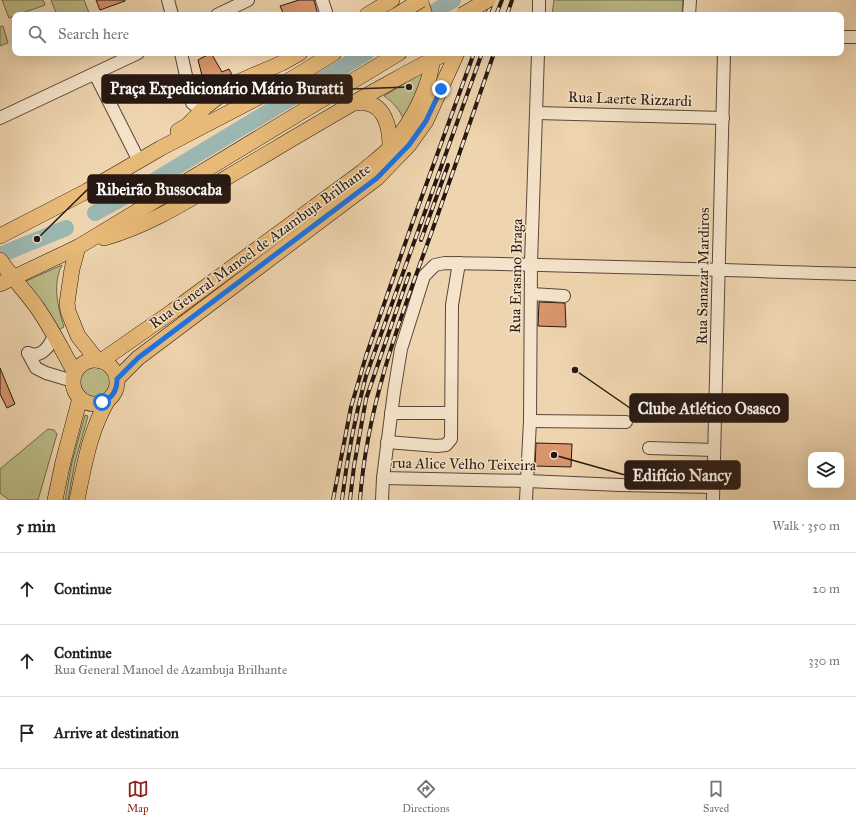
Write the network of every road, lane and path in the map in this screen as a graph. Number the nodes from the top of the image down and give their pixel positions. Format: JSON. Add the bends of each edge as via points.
{"nodes":[{"id":1,"x":168,"y":0,"type":"edge"},
{"id":2,"x":248,"y":0,"type":"edge"},
{"id":3,"x":322,"y":0,"type":"edge"},
{"id":4,"x":392,"y":0,"type":"edge"},
{"id":5,"x":482,"y":0,"type":"edge"},
{"id":6,"x":488,"y":0,"type":"edge"},
{"id":7,"x":539,"y":0,"type":"edge"},
{"id":8,"x":690,"y":0,"type":"edge"},
{"id":9,"x":422,"y":7,"type":"edge"},
{"id":10,"x":171,"y":12,"type":"edge"},
{"id":11,"x":223,"y":12,"type":"edge"},
{"id":12,"x":326,"y":12,"type":"edge"},
{"id":13,"x":372,"y":12,"type":"edge"},
{"id":14,"x":406,"y":12,"type":"edge"},
{"id":15,"x":467,"y":12,"type":"edge"},
{"id":16,"x":476,"y":12,"type":"edge"},
{"id":17,"x":539,"y":12,"type":"edge"},
{"id":18,"x":689,"y":12,"type":"edge"},
{"id":19,"x":844,"y":37,"type":"edge"},
{"id":20,"x":856,"y":37,"type":"edge"},
{"id":21,"x":132,"y":56,"type":"edge"},
{"id":22,"x":182,"y":56,"type":"edge"},
{"id":23,"x":295,"y":56,"type":"edge"},
{"id":24,"x":329,"y":56,"type":"edge"},
{"id":25,"x":394,"y":56,"type":"edge"},
{"id":26,"x":433,"y":56,"type":"edge"},
{"id":27,"x":456,"y":56,"type":"edge"},
{"id":28,"x":538,"y":56,"type":"edge"},
{"id":29,"x":724,"y":56,"type":"edge"},
{"id":30,"x":95,"y":74,"type":"junction"},
{"id":31,"x":276,"y":88,"type":"junction"},
{"id":32,"x":224,"y":93,"type":"junction"},
{"id":33,"x":353,"y":103,"type":"junction"},
{"id":34,"x":206,"y":106,"type":"junction"},
{"id":35,"x":537,"y":113,"type":"junction"},
{"id":36,"x":0,"y":118,"type":"edge"},
{"id":37,"x":723,"y":118,"type":"junction"},
{"id":38,"x":390,"y":147,"type":"junction"},
{"id":39,"x":161,"y":148,"type":"junction"},
{"id":40,"x":139,"y":161,"type":"junction"},
{"id":41,"x":0,"y":236,"type":"edge"},
{"id":42,"x":81,"y":245,"type":"junction"},
{"id":43,"x":0,"y":260,"type":"edge"},
{"id":44,"x":459,"y":263,"type":"junction"},
{"id":45,"x":531,"y":264,"type":"junction"},
{"id":46,"x":720,"y":271,"type":"junction"},
{"id":47,"x":856,"y":274,"type":"edge"},
{"id":48,"x":8,"y":279,"type":"edge"},
{"id":49,"x":531,"y":294,"type":"junction"},
{"id":50,"x":564,"y":296,"type":"dead end"},
{"id":51,"x":54,"y":335,"type":"junction"},
{"id":52,"x":99,"y":361,"type":"junction"},
{"id":53,"x":74,"y":376,"type":"junction"},
{"id":54,"x":117,"y":379,"type":"junction"},
{"id":55,"x":80,"y":398,"type":"junction"},
{"id":56,"x":108,"y":400,"type":"junction"},
{"id":57,"x":391,"y":413,"type":"junction"},
{"id":58,"x":451,"y":413,"type":"junction"},
{"id":59,"x":530,"y":421,"type":"junction"},
{"id":60,"x":626,"y":422,"type":"dead end"},
{"id":61,"x":387,"y":442,"type":"junction"},
{"id":62,"x":649,"y":448,"type":"dead end"},
{"id":63,"x":714,"y":450,"type":"junction"},
{"id":64,"x":383,"y":478,"type":"junction"},
{"id":65,"x":527,"y":481,"type":"junction"},
{"id":66,"x":714,"y":497,"type":"edge"},
{"id":67,"x":55,"y":500,"type":"edge"},
{"id":68,"x":77,"y":500,"type":"edge"},
{"id":69,"x":382,"y":500,"type":"edge"},
{"id":70,"x":526,"y":500,"type":"edge"}],
"edges":[{"from":1,"to":10,"type":"street"},
{"from":2,"to":11,"type":"street"},
{"from":3,"to":12,"type":"street"},
{"from":4,"to":13,"type":"main road"},
{"from":5,"to":16,"type":"main road"},
{"from":6,"to":15,"type":"main road","bridge":true},
{"from":7,"to":17,"type":"street"},
{"from":8,"to":18,"type":"street"},
{"from":9,"to":14,"type":"main road","bridge":true},
{"from":19,"to":20,"type":"street"},
{"from":21,"to":30,"type":"street"},
{"from":22,"to":34,"type":"street","via":[[193,105]]},
{"from":23,"to":32,"type":"main road","via":[[238,82]]},
{"from":24,"to":31,"type":"main road"},
{"from":25,"to":42,"type":"main road"},
{"from":26,"to":33,"type":"main road"},
{"from":26,"to":38,"type":"main road","name":"Rua General Manoel de Azambuja Brilhante","via":[[432,71],[421,99],[411,120]]},
{"from":27,"to":54,"type":"main road","name":"Rua General Manoel de Azambuja Brilhante","via":[[426,121],[409,145],[377,178],[138,358]]},
{"from":28,"to":35,"type":"street","name":"Rua Erasmo Braga"},
{"from":29,"to":37,"type":"street","name":"Rua Sanazar Mardiros"},
{"from":30,"to":36,"type":"street"},
{"from":30,"to":40,"type":"street"},
{"from":31,"to":32,"type":"main road"},
{"from":31,"to":39,"type":"main road"},
{"from":32,"to":34,"type":"main road"},
{"from":33,"to":38,"type":"main road","via":[[366,103],[382,114],[389,127]]},
{"from":33,"to":42,"type":"main road","via":[[148,222]]},
{"from":34,"to":39,"type":"main road","via":[[188,125],[170,136]]},
{"from":35,"to":37,"type":"street","name":"Rua Laerte Rizzardi"},
{"from":35,"to":45,"type":"street","name":"Rua Erasmo Braga"},
{"from":37,"to":46,"type":"street","name":"Rua Sanazar Mardiros"},
{"from":38,"to":52,"type":"main road","name":"Rua General Manoel de Azambuja Brilhante","via":[[349,182],[174,311]]},
{"from":39,"to":40,"type":"main road"},
{"from":40,"to":41,"type":"main road"},
{"from":42,"to":48,"type":"main road"},
{"from":42,"to":52,"type":"main road","via":[[72,269],[68,311],[78,336]]},
{"from":43,"to":48,"type":"main road"},
{"from":44,"to":45,"type":"street"},
{"from":44,"to":57,"type":"street","via":[[435,265],[424,276],[401,349]]},
{"from":44,"to":58,"type":"street","via":[[452,305]]},
{"from":45,"to":46,"type":"street"},
{"from":45,"to":49,"type":"street","name":"Rua Erasmo Braga"},
{"from":46,"to":47,"type":"street"},
{"from":46,"to":63,"type":"street","name":"Rua Sanazar Mardiros"},
{"from":48,"to":51,"type":"main road","via":[[35,305]]},
{"from":49,"to":50,"type":"street"},
{"from":49,"to":59,"type":"street","name":"Rua Erasmo Braga"},
{"from":51,"to":53,"type":"main road"},
{"from":51,"to":53,"type":"street","via":[[42,352],[29,356]]},
{"from":52,"to":53,"type":"main road","via":[[91,360],[82,365]]},
{"from":52,"to":54,"type":"main road","via":[[111,368]]},
{"from":53,"to":55,"type":"main road","via":[[75,390]]},
{"from":54,"to":56,"type":"main road","via":[[115,390]]},
{"from":55,"to":56,"type":"main road","via":[[96,404]]},
{"from":55,"to":67,"type":"main road"},
{"from":56,"to":68,"type":"main road","via":[[97,420]]},
{"from":57,"to":58,"type":"street"},
{"from":57,"to":61,"type":"street"},
{"from":58,"to":61,"type":"street","via":[[451,439],[446,445]]},
{"from":59,"to":60,"type":"street"},
{"from":59,"to":65,"type":"street","name":"Rua Erasmo Braga"},
{"from":61,"to":64,"type":"street"},
{"from":62,"to":63,"type":"street"},
{"from":63,"to":66,"type":"street","name":"Rua Sanazar Mardiros"},
{"from":64,"to":65,"type":"street","name":"rua Alice Velho Teixeira"},
{"from":64,"to":69,"type":"street"},
{"from":65,"to":66,"type":"street","name":"rua Alice Velho Teixeira","via":[[620,485]]},
{"from":65,"to":70,"type":"street","name":"Rua Erasmo Braga"}]}
